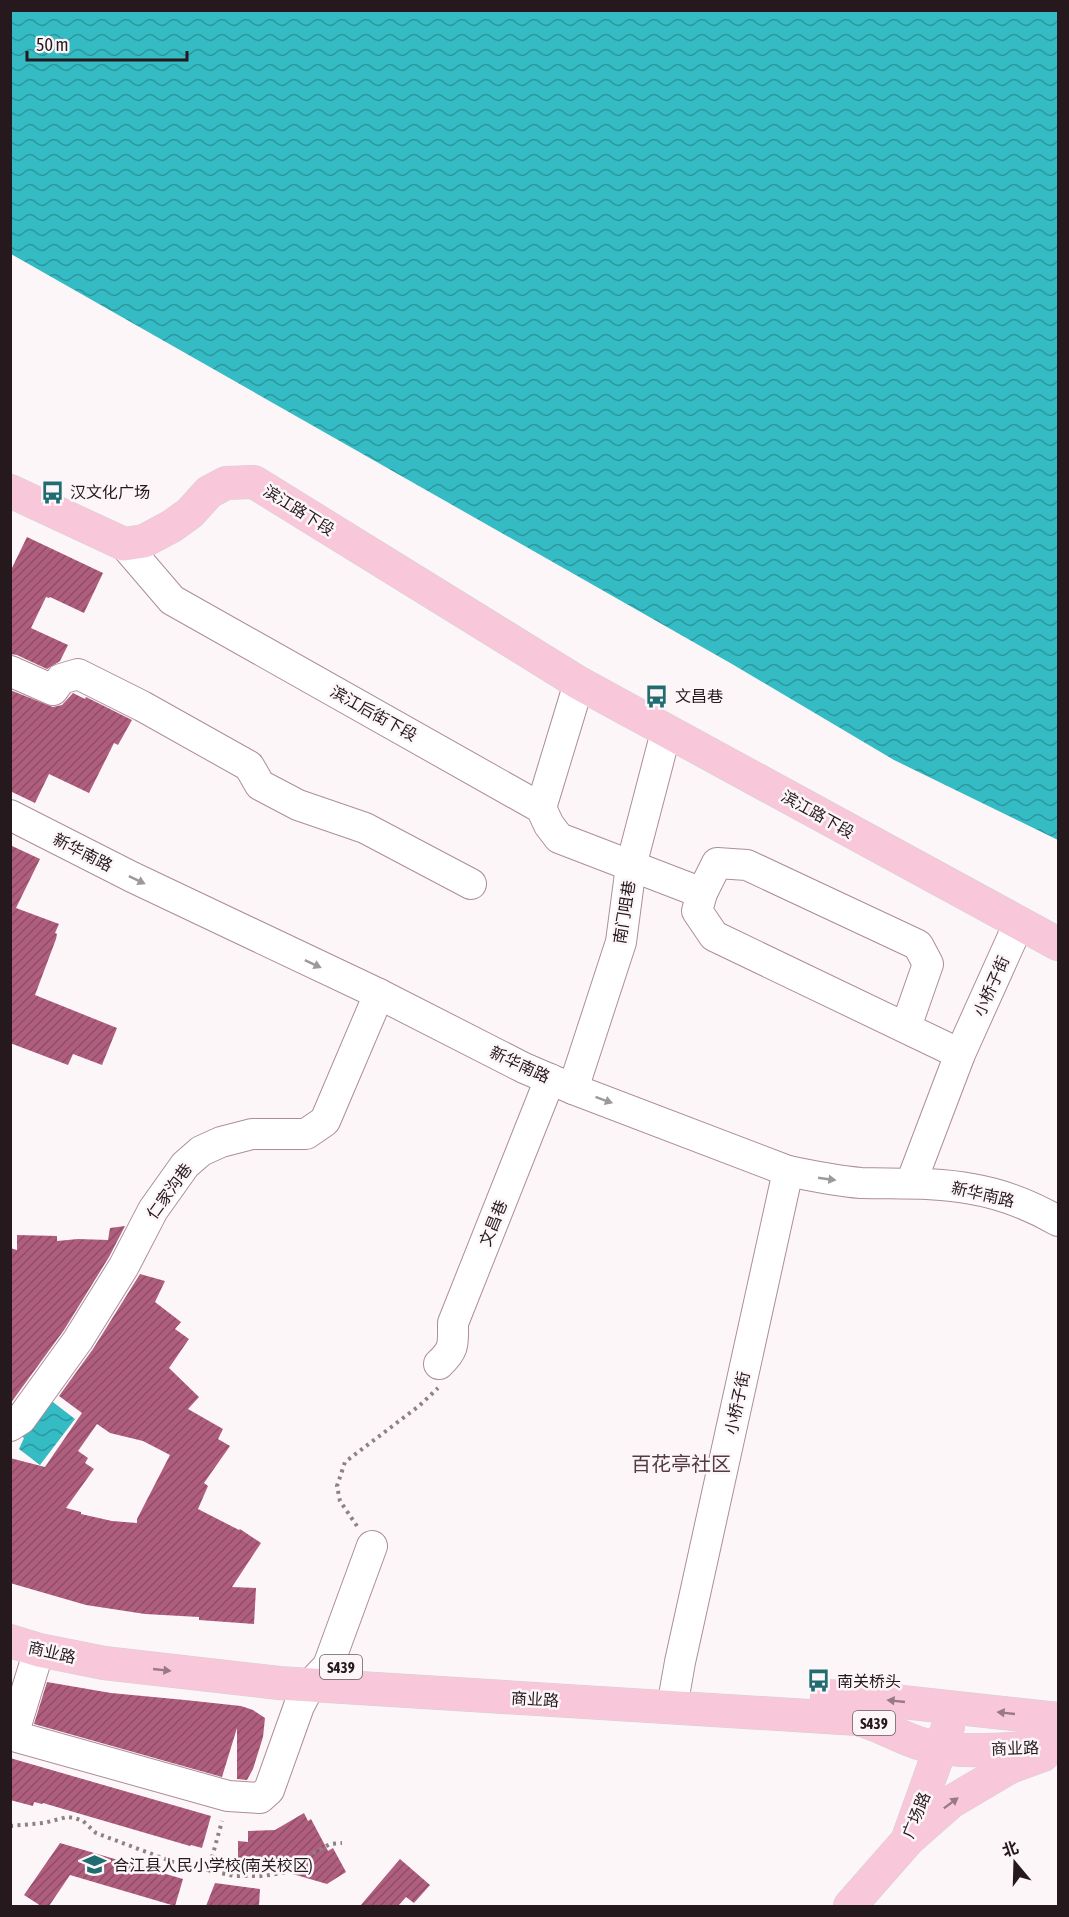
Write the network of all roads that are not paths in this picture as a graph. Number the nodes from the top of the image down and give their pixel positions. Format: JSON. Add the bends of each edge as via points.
{"nodes":[{"id":1,"x":14,"y":500,"type":"edge"},
{"id":2,"x":124,"y":544,"type":"junction"},
{"id":3,"x":10,"y":671,"type":"edge"},
{"id":4,"x":579,"y":683,"type":"junction"},
{"id":5,"x":666,"y":732,"type":"junction"},
{"id":6,"x":541,"y":808,"type":"junction"},
{"id":7,"x":10,"y":815,"type":"edge"},
{"id":8,"x":632,"y":866,"type":"junction"},
{"id":9,"x":471,"y":884,"type":"dead end"},
{"id":10,"x":702,"y":894,"type":"junction"},
{"id":11,"x":1019,"y":923,"type":"junction"},
{"id":12,"x":1059,"y":944,"type":"edge"},
{"id":13,"x":379,"y":994,"type":"junction"},
{"id":14,"x":906,"y":1027,"type":"junction"},
{"id":15,"x":960,"y":1054,"type":"junction"},
{"id":16,"x":562,"y":1084,"type":"junction"},
{"id":17,"x":788,"y":1171,"type":"junction"},
{"id":18,"x":911,"y":1183,"type":"junction"},
{"id":19,"x":1059,"y":1221,"type":"edge"},
{"id":20,"x":440,"y":1375,"type":"road end"},
{"id":21,"x":10,"y":1425,"type":"edge"},
{"id":22,"x":372,"y":1546,"type":"road end"},
{"id":23,"x":10,"y":1618,"type":"edge"},
{"id":24,"x":25,"y":1645,"type":"edge"},
{"id":25,"x":319,"y":1676,"type":"junction"},
{"id":26,"x":674,"y":1697,"type":"junction"},
{"id":27,"x":954,"y":1708,"type":"junction"},
{"id":28,"x":1059,"y":1719,"type":"edge"},
{"id":29,"x":12,"y":1735,"type":"edge"},
{"id":30,"x":942,"y":1748,"type":"junction"},
{"id":31,"x":1059,"y":1748,"type":"edge"},
{"id":32,"x":907,"y":1841,"type":"junction"},
{"id":33,"x":850,"y":1906,"type":"edge"}],
"edges":[{"from":1,"to":2,"type":"main road"},
{"from":2,"to":4,"type":"main road","name":"滨江路下段","via":[[144,541],[172,526],[208,492],[226,483],[254,482]]},
{"from":2,"to":6,"type":"street","name":"滨江后街下段","via":[[172,600]]},
{"from":3,"to":9,"type":"street","via":[[53,690],[61,679],[78,674],[142,705],[249,766],[260,785],[298,805],[365,828]]},
{"from":4,"to":5,"type":"main road","name":"滨江路下段"},
{"from":4,"to":6,"type":"street"},
{"from":5,"to":8,"type":"street","name":"南门咀巷"},
{"from":5,"to":11,"type":"main road","name":"滨江路下段"},
{"from":6,"to":8,"type":"street","via":[[559,838]]},
{"from":7,"to":13,"type":"street","name":"新华南路","one_way":true},
{"from":8,"to":10,"type":"street"},
{"from":8,"to":16,"type":"street","name":"南门咀巷","via":[[621,942]]},
{"from":10,"to":14,"type":"street","via":[[697,911],[714,936]]},
{"from":10,"to":14,"type":"street","via":[[717,863],[747,865],[918,945],[928,964]]},
{"from":11,"to":12,"type":"main road","name":"滨江路下段"},
{"from":11,"to":15,"type":"street","name":"小桥子街"},
{"from":13,"to":16,"type":"street","name":"新华南路"},
{"from":13,"to":21,"type":"street","name":"仁家沟巷","via":[[325,1121],[306,1134],[252,1134],[221,1142],[201,1151],[185,1165],[153,1210],[78,1340],[21,1419]]},
{"from":14,"to":15,"type":"street"},
{"from":15,"to":18,"type":"street","name":"小桥子街"},
{"from":16,"to":17,"type":"street","name":"新华南路","one_way":true},
{"from":16,"to":20,"type":"street","name":"文昌巷","via":[[453,1323],[453,1346]]},
{"from":17,"to":18,"type":"street","name":"新华南路","one_way":true,"via":[[860,1182]]},
{"from":17,"to":26,"type":"street","name":"小桥子街"},
{"from":18,"to":19,"type":"street","name":"新华南路","via":[[995,1194]]},
{"from":22,"to":25,"type":"street"},
{"from":23,"to":25,"type":"main road","name":"商业路","number":"S439","via":[[104,1642]]},
{"from":24,"to":25,"type":"main road","name":"商业路","number":"S439","one_way":true,"via":[[104,1663]]},
{"from":24,"to":29,"type":"street"},
{"from":25,"to":26,"type":"main road","name":"商业路","number":"S439"},
{"from":25,"to":29,"type":"street","via":[[299,1706],[269,1790],[261,1798],[228,1796]]},
{"from":27,"to":26,"type":"main road","name":"商业路","number":"S439","one_way":true,"via":[[875,1699]]},
{"from":26,"to":30,"type":"main road","name":"商业路","number":"S439","via":[[857,1719]]},
{"from":28,"to":27,"type":"main road","name":"商业路","number":"S439","one_way":true},
{"from":27,"to":30,"type":"main road","name":"广场路"},
{"from":30,"to":31,"type":"main road","name":"商业路","number":"S439"},
{"from":30,"to":32,"type":"main road","name":"广场路"},
{"from":32,"to":31,"type":"main road","one_way":true,"via":[[951,1802],[990,1778]]},
{"from":32,"to":33,"type":"main road","name":"广场路"}]}
